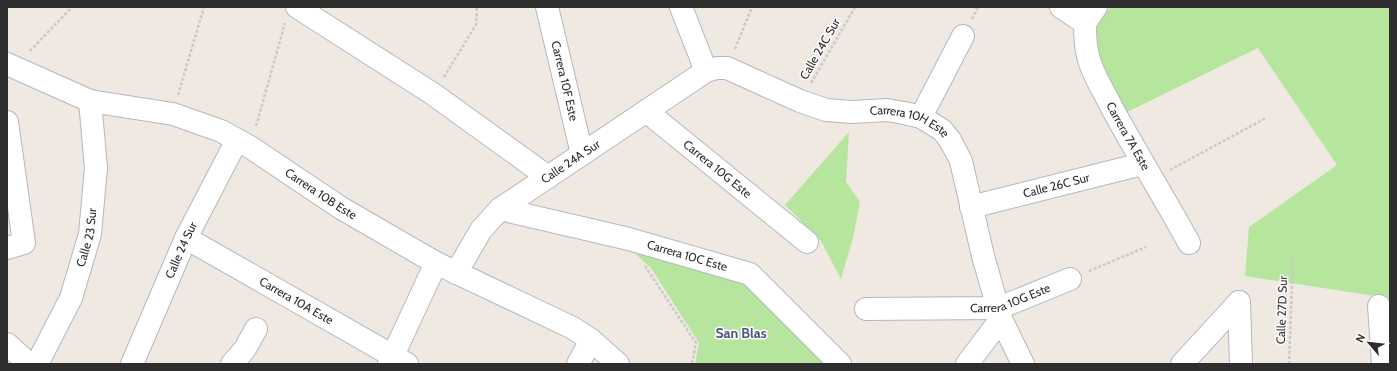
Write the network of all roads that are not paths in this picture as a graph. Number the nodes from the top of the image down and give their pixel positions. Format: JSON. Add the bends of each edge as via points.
{"nodes":[{"id":1,"x":547,"y":7,"type":"edge"},
{"id":2,"x":681,"y":7,"type":"edge"},
{"id":3,"x":1060,"y":7,"type":"edge"},
{"id":4,"x":291,"y":14,"type":"edge"},
{"id":5,"x":1091,"y":15,"type":"edge"},
{"id":6,"x":963,"y":36,"type":"dead end"},
{"id":7,"x":11,"y":66,"type":"edge"},
{"id":8,"x":717,"y":70,"type":"junction"},
{"id":9,"x":90,"y":101,"type":"junction"},
{"id":10,"x":646,"y":111,"type":"junction"},
{"id":11,"x":921,"y":116,"type":"junction"},
{"id":12,"x":7,"y":122,"type":"edge"},
{"id":13,"x":244,"y":143,"type":"junction"},
{"id":14,"x":582,"y":154,"type":"junction"},
{"id":15,"x":1148,"y":172,"type":"junction"},
{"id":16,"x":548,"y":177,"type":"junction"},
{"id":17,"x":971,"y":207,"type":"junction"},
{"id":18,"x":500,"y":209,"type":"junction"},
{"id":19,"x":186,"y":238,"type":"junction"},
{"id":20,"x":807,"y":242,"type":"dead end"},
{"id":21,"x":1189,"y":243,"type":"dead end"},
{"id":22,"x":15,"y":245,"type":"edge"},
{"id":23,"x":436,"y":263,"type":"junction"},
{"id":24,"x":456,"y":273,"type":"junction"},
{"id":25,"x":1070,"y":279,"type":"road end"},
{"id":26,"x":1378,"y":306,"type":"dead end"},
{"id":27,"x":866,"y":309,"type":"dead end"},
{"id":28,"x":1000,"y":314,"type":"junction"},
{"id":29,"x":256,"y":329,"type":"dead end"},
{"id":30,"x":591,"y":340,"type":"junction"},
{"id":31,"x":7,"y":344,"type":"edge"},
{"id":32,"x":396,"y":361,"type":"edge"},
{"id":33,"x":29,"y":364,"type":"edge"},
{"id":34,"x":37,"y":364,"type":"edge"},
{"id":35,"x":132,"y":364,"type":"edge"},
{"id":36,"x":232,"y":364,"type":"edge"},
{"id":37,"x":578,"y":364,"type":"edge"},
{"id":38,"x":618,"y":364,"type":"edge"},
{"id":39,"x":840,"y":364,"type":"edge"},
{"id":40,"x":967,"y":364,"type":"edge"},
{"id":41,"x":1023,"y":364,"type":"edge"},
{"id":42,"x":1182,"y":364,"type":"edge"},
{"id":43,"x":1241,"y":364,"type":"edge"},
{"id":44,"x":1383,"y":364,"type":"edge"}],
"edges":[{"from":1,"to":14,"type":"street","name":"Carrera 10F Este"},
{"from":2,"to":8,"type":"street"},
{"from":3,"to":5,"type":"street"},
{"from":4,"to":16,"type":"street","via":[[433,94]]},
{"from":5,"to":15,"type":"street","name":"Carrera 7A Este","via":[[1085,41],[1088,57],[1095,75]]},
{"from":6,"to":11,"type":"street"},
{"from":7,"to":9,"type":"street","name":"Carrera 10B Este"},
{"from":8,"to":10,"type":"street","name":"Calle 24A Sur"},
{"from":8,"to":11,"type":"street","name":"Carrera 10H Este","via":[[826,110],[887,110]]},
{"from":9,"to":13,"type":"street","name":"Carrera 10B Este","via":[[173,114],[208,126]]},
{"from":9,"to":34,"type":"street","name":"Calle 23 Sur","via":[[96,168],[90,234],[71,298]]},
{"from":10,"to":14,"type":"street","name":"Calle 24A Sur"},
{"from":10,"to":20,"type":"street","name":"Carrera 10G Este"},
{"from":11,"to":17,"type":"street","name":"Carrera 10H Este","via":[[942,130],[956,150],[961,161]]},
{"from":12,"to":22,"type":"street"},
{"from":13,"to":19,"type":"street","name":"Calle 24 Sur"},
{"from":13,"to":23,"type":"street","name":"Carrera 10B Este","via":[[341,208]]},
{"from":14,"to":16,"type":"street","name":"Calle 24A Sur"},
{"from":15,"to":17,"type":"street","name":"Calle 26C Sur"},
{"from":15,"to":21,"type":"street","name":"Carrera 7A Este"},
{"from":16,"to":18,"type":"street","name":"Calle 24A Sur"},
{"from":17,"to":28,"type":"street","name":"Carrera 10H Este"},
{"from":18,"to":24,"type":"street","name":"Calle 24A Sur","via":[[481,230]]},
{"from":18,"to":39,"type":"street","name":"Carrera 10C Este","via":[[628,239],[750,274]]},
{"from":19,"to":32,"type":"street","name":"Carrera 10A Este"},
{"from":19,"to":35,"type":"street","name":"Calle 24 Sur"},
{"from":23,"to":24,"type":"street","name":"Carrera 10B Este"},
{"from":23,"to":32,"type":"street"},
{"from":24,"to":30,"type":"street","name":"Carrera 10B Este","via":[[573,328]]},
{"from":25,"to":28,"type":"street","name":"Carrera 10G Este"},
{"from":26,"to":44,"type":"street"},
{"from":27,"to":28,"type":"street","name":"Carrera 10G Este"},
{"from":28,"to":40,"type":"street"},
{"from":28,"to":41,"type":"street","name":"Carrera 10H Este"},
{"from":29,"to":36,"type":"street","via":[[245,349]]},
{"from":30,"to":37,"type":"street"},
{"from":30,"to":38,"type":"street","name":"Carrera 10B Este"},
{"from":31,"to":33,"type":"street"},
{"from":42,"to":43,"type":"street","via":[[1240,302]]}]}
